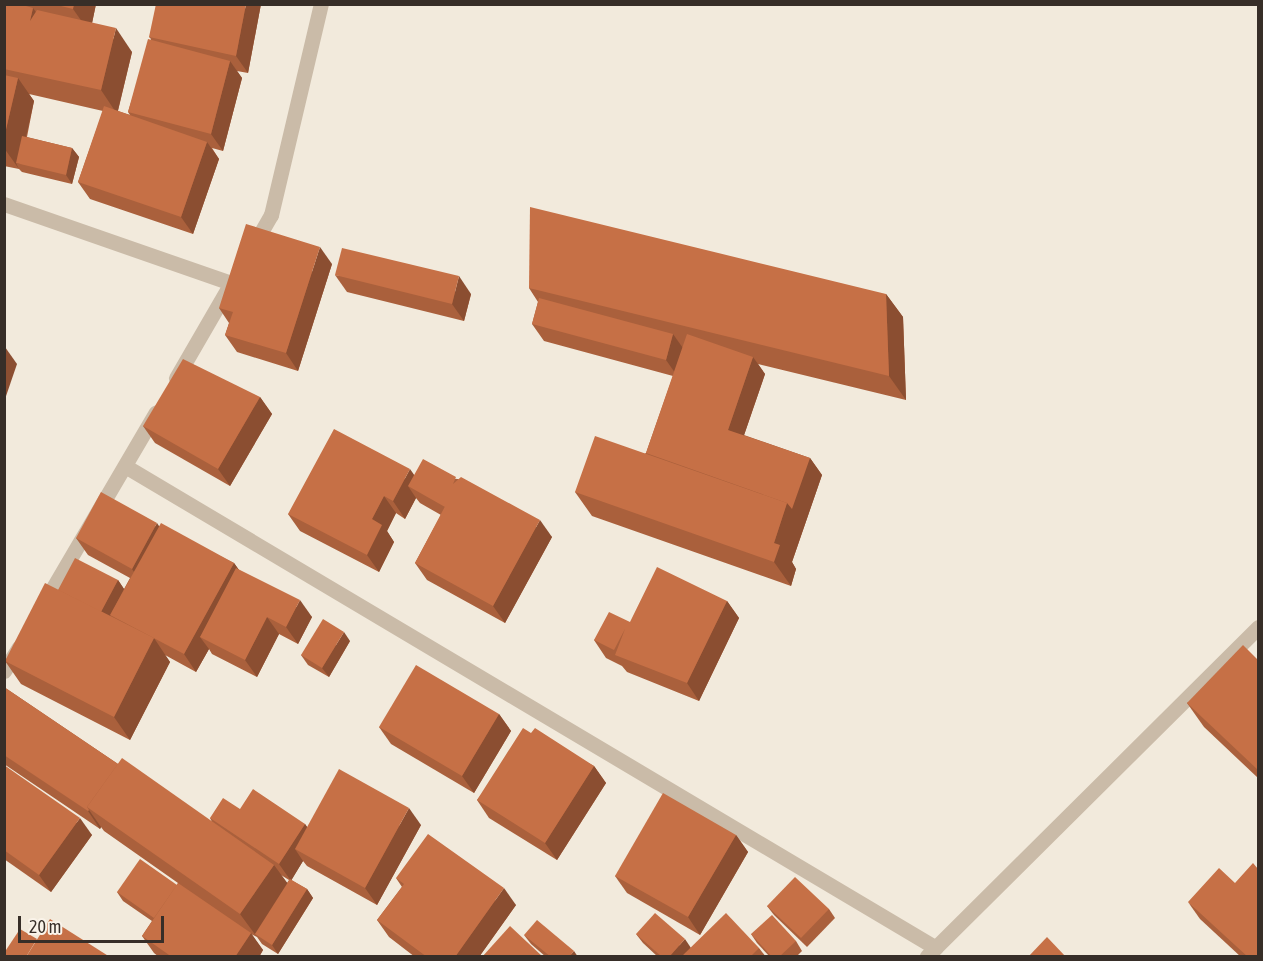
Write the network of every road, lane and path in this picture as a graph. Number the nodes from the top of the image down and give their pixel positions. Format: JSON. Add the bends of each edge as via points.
{"nodes":[{"id":1,"x":321,"y":4,"type":"edge"},
{"id":2,"x":4,"y":204,"type":"edge"},
{"id":3,"x":231,"y":283,"type":"junction"},
{"id":4,"x":125,"y":466,"type":"junction"},
{"id":5,"x":1258,"y":627,"type":"edge"},
{"id":6,"x":4,"y":671,"type":"edge"},
{"id":7,"x":931,"y":952,"type":"edge"}],
"edges":[{"from":1,"to":3,"type":"street","via":[[271,215]]},
{"from":2,"to":3,"type":"street"},
{"from":3,"to":4,"type":"street"},
{"from":4,"to":6,"type":"street"},
{"from":4,"to":7,"type":"street"},
{"from":5,"to":7,"type":"street"}]}
